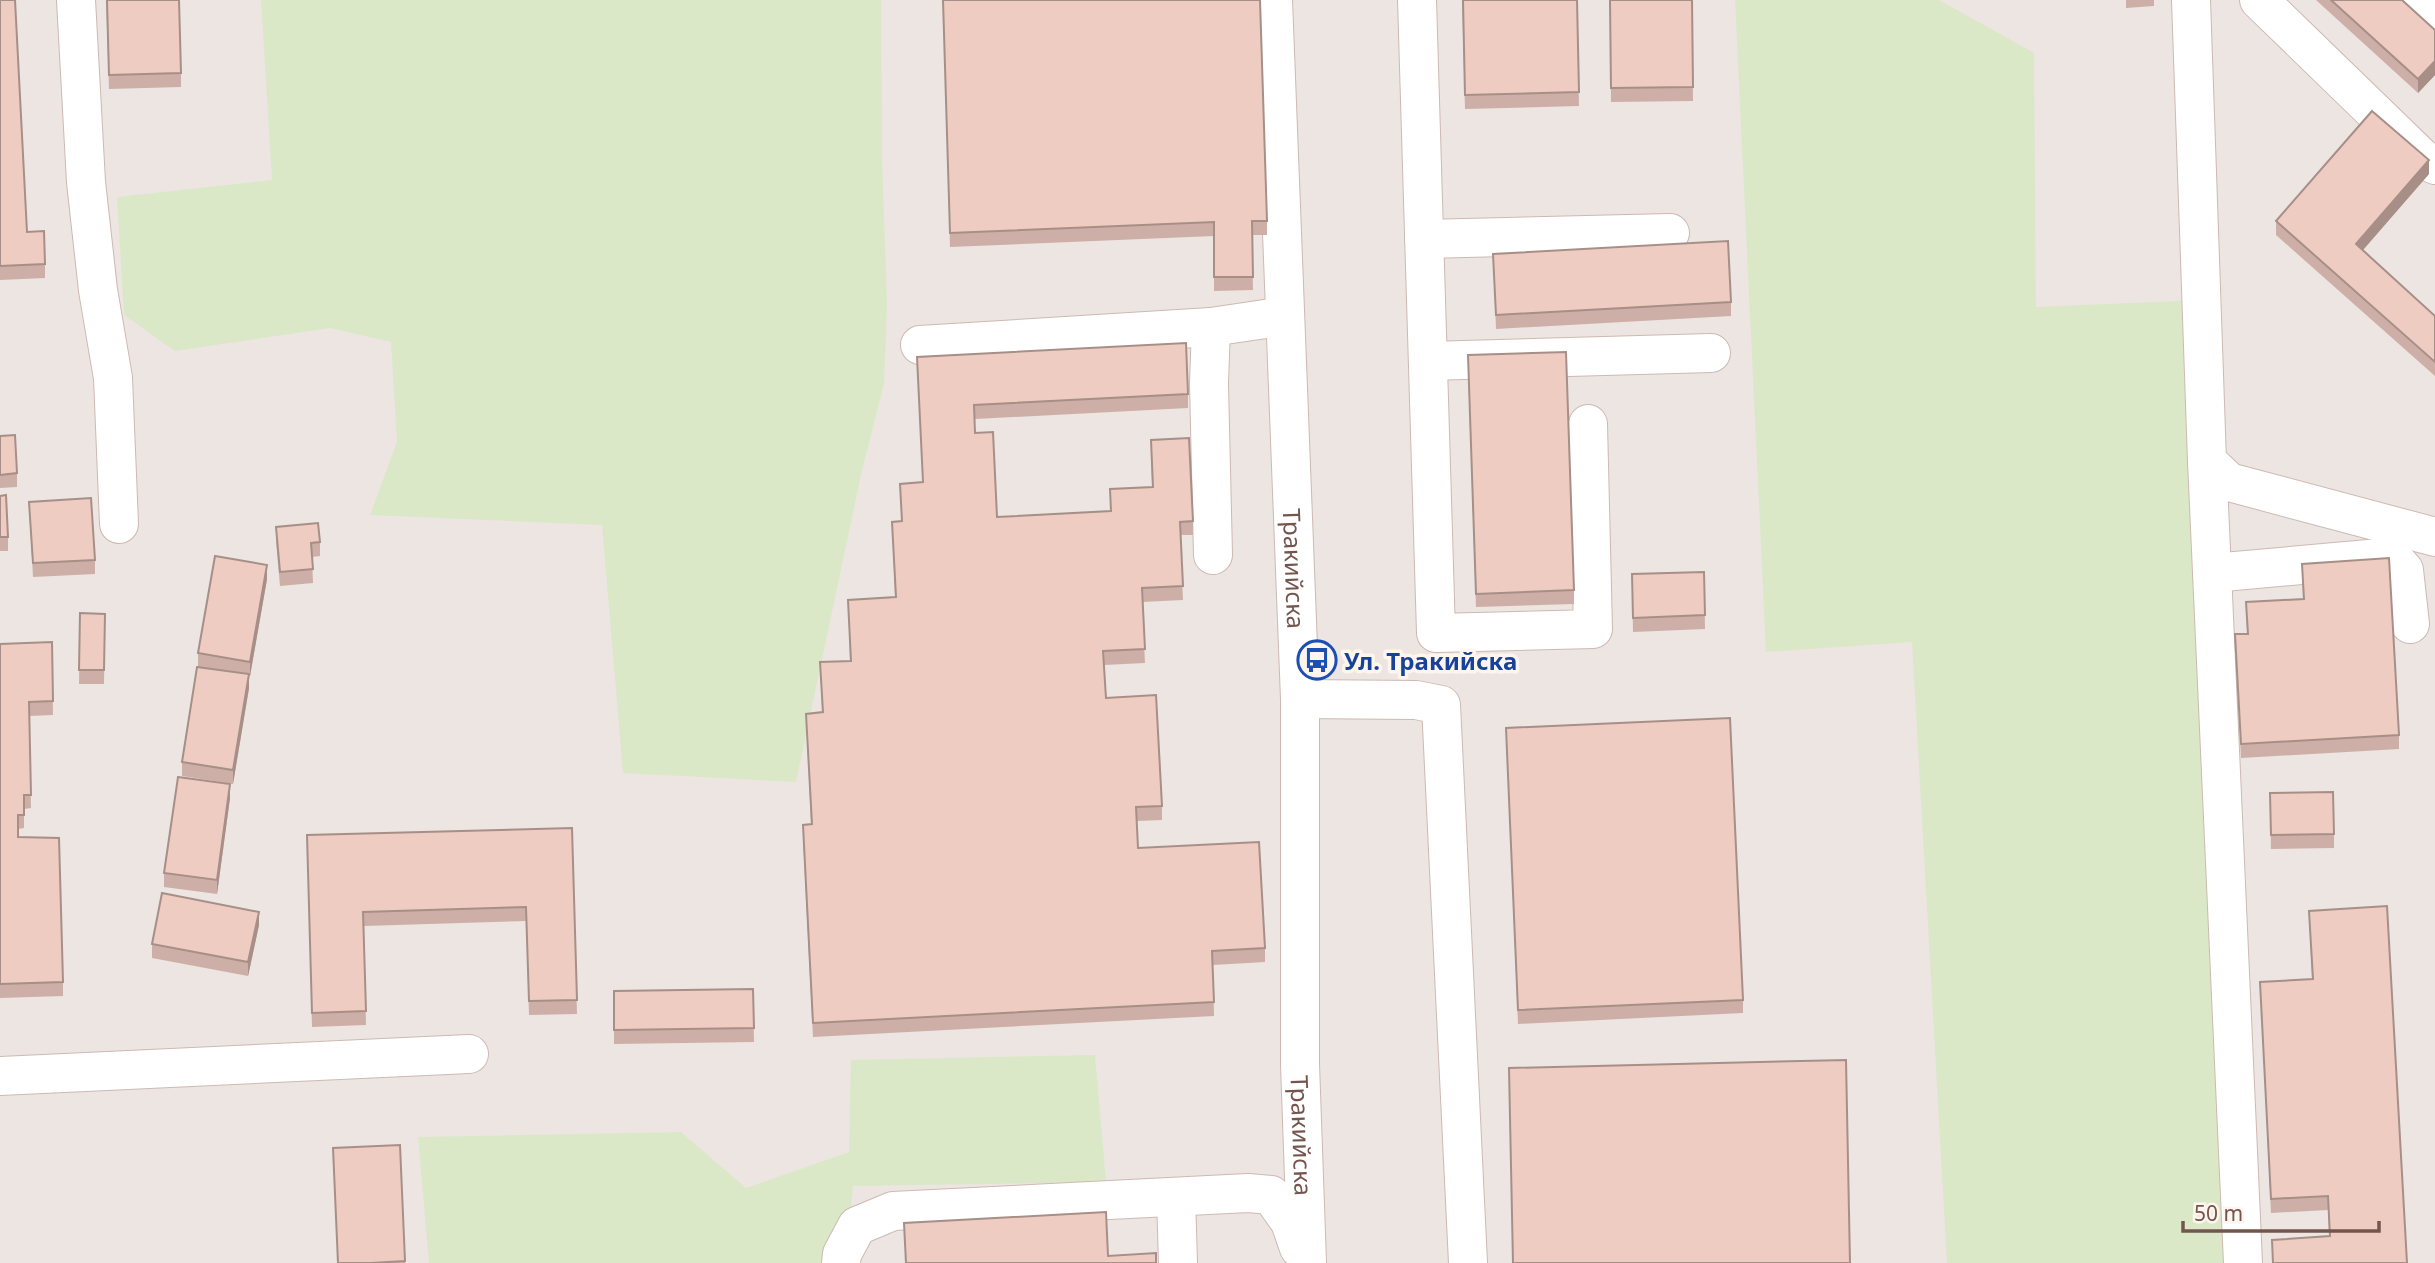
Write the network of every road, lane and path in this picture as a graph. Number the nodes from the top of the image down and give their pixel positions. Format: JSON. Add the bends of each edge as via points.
{"nodes":[{"id":1,"x":76,"y":0,"type":"edge"},
{"id":2,"x":1273,"y":0,"type":"edge"},
{"id":3,"x":1417,"y":0,"type":"edge"},
{"id":4,"x":2191,"y":0,"type":"edge"},
{"id":5,"x":2259,"y":0,"type":"edge"},
{"id":6,"x":2423,"y":0,"type":"edge"},
{"id":7,"x":2435,"y":11,"type":"edge"},
{"id":8,"x":2435,"y":165,"type":"edge"},
{"id":9,"x":1671,"y":233,"type":"dead end"},
{"id":10,"x":1424,"y":239,"type":"junction"},
{"id":11,"x":1284,"y":316,"type":"junction"},
{"id":12,"x":1211,"y":327,"type":"junction"},
{"id":13,"x":920,"y":345,"type":"dead end"},
{"id":14,"x":1711,"y":353,"type":"dead end"},
{"id":15,"x":1428,"y":361,"type":"junction"},
{"id":16,"x":1588,"y":424,"type":"dead end"},
{"id":17,"x":2207,"y":461,"type":"junction"},
{"id":18,"x":119,"y":524,"type":"dead end"},
{"id":19,"x":2435,"y":537,"type":"edge"},
{"id":20,"x":1213,"y":555,"type":"dead end"},
{"id":21,"x":2212,"y":573,"type":"junction"},
{"id":22,"x":2410,"y":624,"type":"dead end"},
{"id":23,"x":1300,"y":699,"type":"junction"},
{"id":24,"x":468,"y":1054,"type":"dead end"},
{"id":25,"x":0,"y":1076,"type":"edge"},
{"id":26,"x":1176,"y":1197,"type":"junction"},
{"id":27,"x":841,"y":1263,"type":"edge"},
{"id":28,"x":1178,"y":1263,"type":"edge"},
{"id":29,"x":1305,"y":1263,"type":"edge"},
{"id":30,"x":1468,"y":1263,"type":"edge"},
{"id":31,"x":2243,"y":1263,"type":"edge"}],
"edges":[{"from":1,"to":18,"type":"street","via":[[86,182],[113,378]]},
{"from":2,"to":11,"type":"street","name":"Тракийска"},
{"from":3,"to":10,"type":"street"},
{"from":4,"to":17,"type":"street"},
{"from":5,"to":8,"type":"street","via":[[2422,159]]},
{"from":6,"to":7,"type":"street"},
{"from":9,"to":10,"type":"street"},
{"from":10,"to":15,"type":"street"},
{"from":11,"to":12,"type":"street"},
{"from":11,"to":23,"type":"street","name":"Тракийска"},
{"from":12,"to":13,"type":"street"},
{"from":12,"to":20,"type":"street"},
{"from":14,"to":15,"type":"street"},
{"from":15,"to":16,"type":"street","via":[[1436,633],[1593,629]]},
{"from":17,"to":19,"type":"street","via":[[2230,482]]},
{"from":17,"to":21,"type":"street"},
{"from":21,"to":22,"type":"street","via":[[2380,558],[2396,561],[2404,570]]},
{"from":21,"to":31,"type":"street"},
{"from":23,"to":29,"type":"street","name":"Тракийска"},
{"from":23,"to":30,"type":"street","via":[[1416,700],[1441,705]]},
{"from":24,"to":25,"type":"street"},
{"from":26,"to":27,"type":"street","via":[[893,1211],[857,1226]]},
{"from":26,"to":28,"type":"street"},
{"from":26,"to":29,"type":"street","via":[[1272,1195],[1290,1222]]}]}
